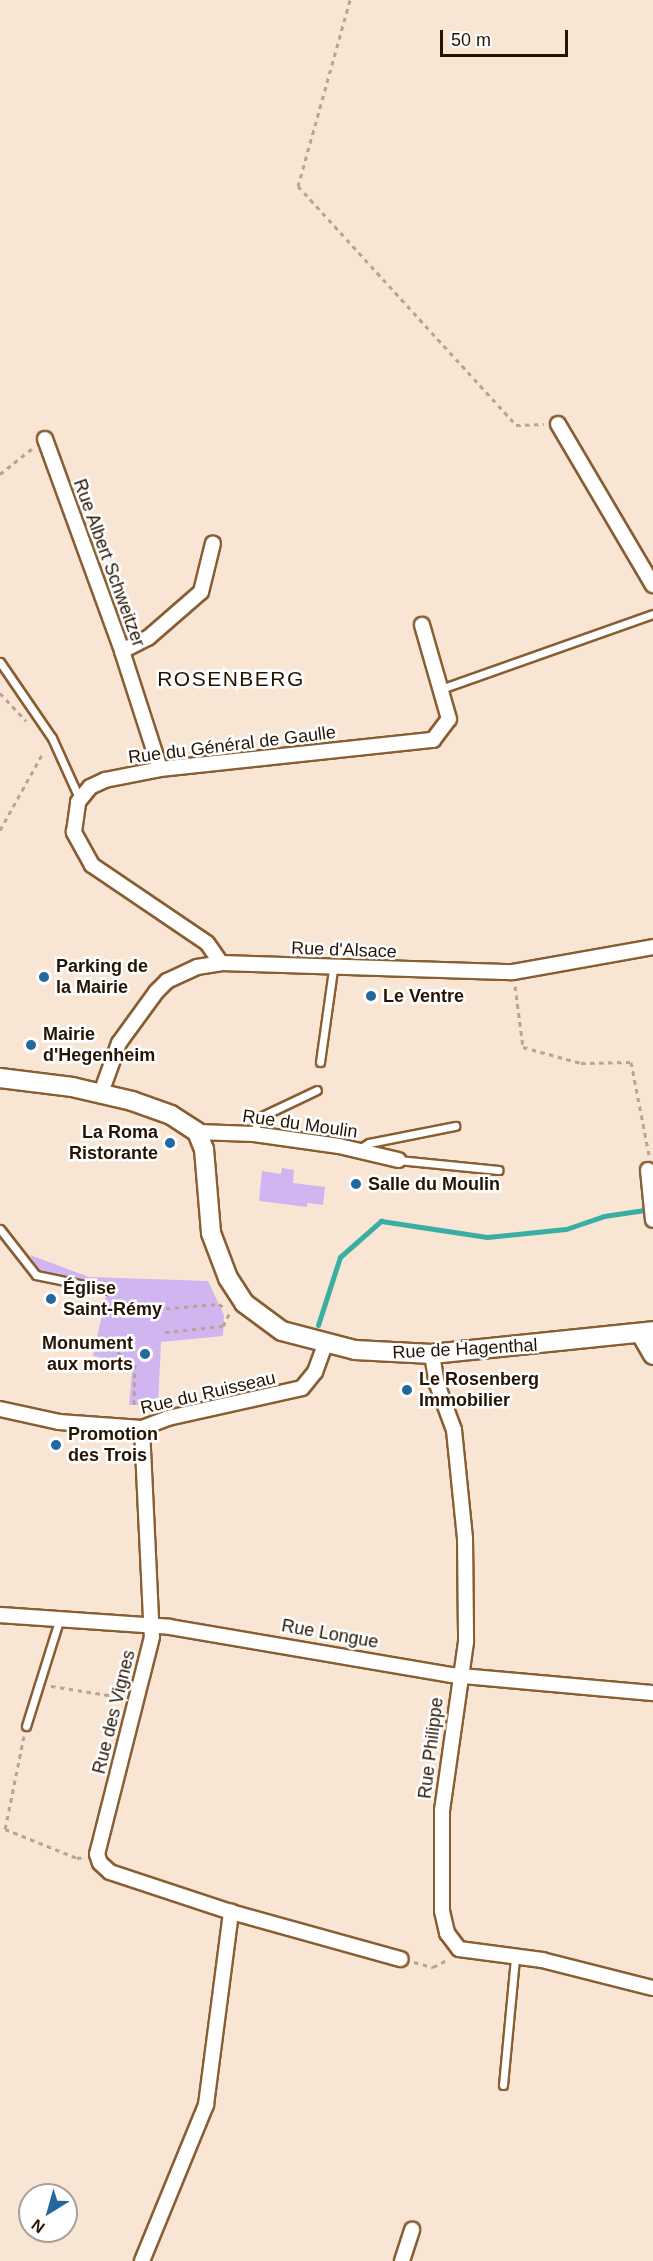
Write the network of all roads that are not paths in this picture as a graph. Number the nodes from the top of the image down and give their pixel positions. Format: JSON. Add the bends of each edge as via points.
{"nodes":[{"id":1,"x":558,"y":424,"type":"road end"},
{"id":2,"x":45,"y":439,"type":"road end"},
{"id":3,"x":213,"y":543,"type":"dead end"},
{"id":4,"x":653,"y":585,"type":"edge"},
{"id":5,"x":653,"y":614,"type":"edge"},
{"id":6,"x":422,"y":625,"type":"dead end"},
{"id":7,"x":122,"y":651,"type":"junction"},
{"id":8,"x":0,"y":662,"type":"edge"},
{"id":9,"x":441,"y":689,"type":"junction"},
{"id":10,"x":160,"y":769,"type":"junction"},
{"id":11,"x":80,"y":800,"type":"junction"},
{"id":12,"x":653,"y":947,"type":"edge"},
{"id":13,"x":221,"y":963,"type":"junction"},
{"id":14,"x":333,"y":969,"type":"junction"},
{"id":15,"x":320,"y":1062,"type":"dead end"},
{"id":16,"x":0,"y":1078,"type":"edge"},
{"id":17,"x":317,"y":1090,"type":"dead end"},
{"id":18,"x":101,"y":1093,"type":"junction"},
{"id":19,"x":455,"y":1126,"type":"dead end"},
{"id":20,"x":197,"y":1132,"type":"junction"},
{"id":21,"x":254,"y":1134,"type":"junction"},
{"id":22,"x":358,"y":1149,"type":"junction"},
{"id":23,"x":398,"y":1160,"type":"joint"},
{"id":24,"x":499,"y":1170,"type":"dead end"},
{"id":25,"x":648,"y":1170,"type":"road end"},
{"id":26,"x":652,"y":1213,"type":"edge"},
{"id":27,"x":0,"y":1229,"type":"edge"},
{"id":28,"x":109,"y":1290,"type":"dead end"},
{"id":29,"x":647,"y":1332,"type":"edge"},
{"id":30,"x":325,"y":1344,"type":"junction"},
{"id":31,"x":432,"y":1354,"type":"junction"},
{"id":32,"x":653,"y":1355,"type":"edge"},
{"id":33,"x":0,"y":1409,"type":"edge"},
{"id":34,"x":142,"y":1428,"type":"junction"},
{"id":35,"x":0,"y":1615,"type":"edge"},
{"id":36,"x":59,"y":1621,"type":"junction"},
{"id":37,"x":152,"y":1625,"type":"junction"},
{"id":38,"x":459,"y":1674,"type":"junction"},
{"id":39,"x":653,"y":1693,"type":"edge"},
{"id":40,"x":26,"y":1726,"type":"road end"},
{"id":41,"x":231,"y":1912,"type":"junction"},
{"id":42,"x":515,"y":1957,"type":"junction"},
{"id":43,"x":401,"y":1959,"type":"road end"},
{"id":44,"x":653,"y":1988,"type":"edge"},
{"id":45,"x":503,"y":2085,"type":"dead end"},
{"id":46,"x":412,"y":2230,"type":"dead end"},
{"id":47,"x":142,"y":2261,"type":"edge"},
{"id":48,"x":402,"y":2261,"type":"edge"}],
"edges":[{"from":1,"to":4,"type":"street"},
{"from":2,"to":7,"type":"street","name":"Rue Albert Schweitzer"},
{"from":3,"to":7,"type":"street","via":[[201,592],[148,638]]},
{"from":5,"to":9,"type":"lane"},
{"from":6,"to":9,"type":"street","name":"Rue du Général de Gaulle"},
{"from":7,"to":10,"type":"street","name":"Rue Albert Schweitzer"},
{"from":8,"to":11,"type":"lane","via":[[52,738]]},
{"from":9,"to":10,"type":"street","name":"Rue du Général de Gaulle","via":[[449,718],[433,740]]},
{"from":10,"to":11,"type":"street","name":"Rue du Général de Gaulle","via":[[105,780],[90,787]]},
{"from":11,"to":13,"type":"street","via":[[74,832],[92,865],[207,943]]},
{"from":12,"to":14,"type":"street","name":"Rue d'Alsace","via":[[513,972]]},
{"from":13,"to":14,"type":"street","name":"Rue d'Alsace"},
{"from":13,"to":18,"type":"street","name":"Rue d'Alsace","via":[[197,967],[167,981],[156,992],[119,1043]]},
{"from":14,"to":15,"type":"lane"},
{"from":16,"to":18,"type":"main road"},
{"from":17,"to":21,"type":"lane","via":[[258,1118]]},
{"from":18,"to":20,"type":"main road","via":[[171,1115]]},
{"from":19,"to":22,"type":"lane","via":[[369,1143]]},
{"from":20,"to":21,"type":"street","name":"Rue du Moulin"},
{"from":20,"to":30,"type":"main road","name":"Rue de Hagenthal","via":[[204,1149],[210,1233],[237,1308],[282,1331]]},
{"from":21,"to":22,"type":"street","name":"Rue du Moulin"},
{"from":22,"to":23,"type":"street","name":"Rue du Moulin"},
{"from":23,"to":24,"type":"lane"},
{"from":25,"to":26,"type":"street"},
{"from":27,"to":28,"type":"lane","via":[[36,1275]]},
{"from":29,"to":31,"type":"main road","name":"Rue de Hagenthal"},
{"from":29,"to":32,"type":"main road"},
{"from":30,"to":31,"type":"main road","name":"Rue de Hagenthal","via":[[386,1353]]},
{"from":30,"to":34,"type":"street","name":"Rue du Ruisseau","via":[[315,1372],[302,1388],[168,1418]]},
{"from":31,"to":38,"type":"street","name":"Rue Philippe","via":[[437,1384],[454,1430],[461,1477],[466,1642]]},
{"from":33,"to":34,"type":"street","name":"Rue du Ruisseau","via":[[59,1422]]},
{"from":34,"to":37,"type":"street","name":"Rue des Vignes"},
{"from":35,"to":36,"type":"street","name":"Rue Longue"},
{"from":36,"to":37,"type":"street","name":"Rue Longue"},
{"from":36,"to":40,"type":"lane"},
{"from":37,"to":38,"type":"street","name":"Rue Longue"},
{"from":37,"to":41,"type":"street","name":"Rue des Vignes","via":[[97,1854],[110,1872]]},
{"from":38,"to":39,"type":"street","name":"Rue Longue"},
{"from":38,"to":42,"type":"street","name":"Rue Philippe","via":[[442,1810],[442,1911],[447,1933],[459,1949]]},
{"from":41,"to":43,"type":"street"},
{"from":41,"to":47,"type":"street","via":[[206,2105]]},
{"from":42,"to":44,"type":"street"},
{"from":42,"to":45,"type":"lane"},
{"from":46,"to":48,"type":"street"}]}
